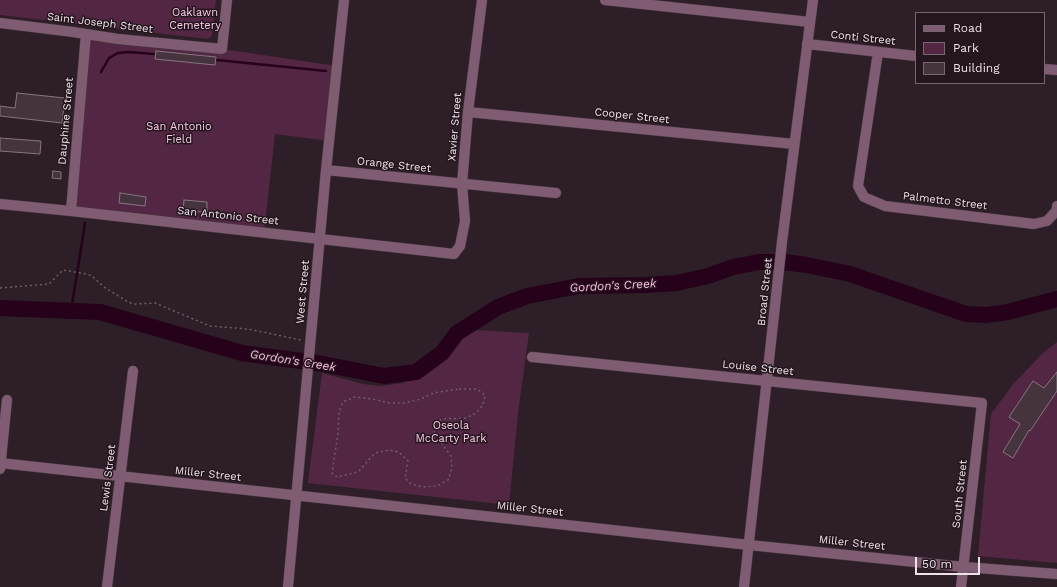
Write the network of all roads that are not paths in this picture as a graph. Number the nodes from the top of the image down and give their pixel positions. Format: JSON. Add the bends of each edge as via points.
{"nodes":[{"id":1,"x":227,"y":0,"type":"edge"},
{"id":2,"x":344,"y":0,"type":"edge"},
{"id":3,"x":482,"y":0,"type":"edge"},
{"id":4,"x":605,"y":0,"type":"edge"},
{"id":5,"x":813,"y":0,"type":"edge"},
{"id":6,"x":810,"y":22,"type":"junction"},
{"id":7,"x":0,"y":23,"type":"edge"},
{"id":8,"x":86,"y":34,"type":"junction"},
{"id":9,"x":807,"y":44,"type":"junction"},
{"id":10,"x":878,"y":52,"type":"junction"},
{"id":11,"x":915,"y":56,"type":"edge"},
{"id":12,"x":1045,"y":69,"type":"edge"},
{"id":13,"x":1057,"y":70,"type":"edge"},
{"id":14,"x":468,"y":112,"type":"junction"},
{"id":15,"x":794,"y":144,"type":"junction"},
{"id":16,"x":326,"y":170,"type":"junction"},
{"id":17,"x":462,"y":184,"type":"junction"},
{"id":18,"x":556,"y":194,"type":"dead end"},
{"id":19,"x":0,"y":204,"type":"edge"},
{"id":20,"x":1057,"y":206,"type":"edge"},
{"id":21,"x":71,"y":211,"type":"junction"},
{"id":22,"x":320,"y":239,"type":"junction"},
{"id":23,"x":454,"y":254,"type":"joint"},
{"id":24,"x":532,"y":357,"type":"dead end"},
{"id":25,"x":133,"y":371,"type":"dead end"},
{"id":26,"x":767,"y":381,"type":"junction"},
{"id":27,"x":7,"y":400,"type":"dead end"},
{"id":28,"x":982,"y":403,"type":"joint"},
{"id":29,"x":0,"y":465,"type":"edge"},
{"id":30,"x":120,"y":476,"type":"junction"},
{"id":31,"x":296,"y":496,"type":"junction"},
{"id":32,"x":749,"y":545,"type":"junction"},
{"id":33,"x":964,"y":567,"type":"junction"},
{"id":34,"x":1057,"y":574,"type":"edge"},
{"id":35,"x":106,"y":587,"type":"edge"},
{"id":36,"x":288,"y":587,"type":"edge"},
{"id":37,"x":744,"y":587,"type":"edge"},
{"id":38,"x":961,"y":587,"type":"edge"}],
"edges":[{"from":1,"to":8,"type":"street","name":"Saint Joseph Street","via":[[222,49]]},
{"from":2,"to":16,"type":"street","name":"West Street"},
{"from":3,"to":14,"type":"street","name":"Xavier Street"},
{"from":4,"to":6,"type":"street"},
{"from":5,"to":6,"type":"street","name":"Broad Street"},
{"from":6,"to":9,"type":"street","name":"Broad Street"},
{"from":7,"to":8,"type":"street","name":"Saint Joseph Street"},
{"from":8,"to":21,"type":"street","name":"Dauphine Street"},
{"from":9,"to":10,"type":"street","name":"Conti Street"},
{"from":9,"to":15,"type":"street","name":"Broad Street"},
{"from":10,"to":11,"type":"street","name":"Conti Street"},
{"from":10,"to":20,"type":"street","name":"Palmetto Street","via":[[858,186],[864,197],[885,206],[1034,224],[1047,221],[1057,210]]},
{"from":12,"to":13,"type":"street"},
{"from":14,"to":15,"type":"street","name":"Cooper Street"},
{"from":14,"to":17,"type":"street","name":"Xavier Street"},
{"from":15,"to":26,"type":"street","name":"Broad Street"},
{"from":16,"to":17,"type":"street","name":"Orange Street"},
{"from":16,"to":22,"type":"street","name":"West Street"},
{"from":17,"to":18,"type":"street","name":"Orange Street"},
{"from":17,"to":23,"type":"street","name":"Xavier Street","via":[[464,221],[460,246]]},
{"from":19,"to":21,"type":"street","name":"San Antonio Street"},
{"from":21,"to":22,"type":"street","name":"San Antonio Street"},
{"from":22,"to":23,"type":"street","name":"San Antonio Street"},
{"from":22,"to":31,"type":"street","name":"West Street"},
{"from":24,"to":26,"type":"street","name":"Louise Street"},
{"from":25,"to":30,"type":"street","name":"Lewis Street"},
{"from":26,"to":28,"type":"street","name":"Louise Street"},
{"from":26,"to":32,"type":"street","name":"Broad Street"},
{"from":27,"to":29,"type":"street"},
{"from":28,"to":33,"type":"street","name":"South Street"},
{"from":29,"to":30,"type":"street","name":"Miller Street"},
{"from":30,"to":31,"type":"street","name":"Miller Street"},
{"from":30,"to":35,"type":"street","name":"Lewis Street"},
{"from":31,"to":32,"type":"street","name":"Miller Street"},
{"from":31,"to":36,"type":"street","name":"West Street"},
{"from":32,"to":33,"type":"street","name":"Miller Street"},
{"from":32,"to":37,"type":"street","name":"Broad Street"},
{"from":33,"to":34,"type":"street","name":"Miller Street"},
{"from":33,"to":38,"type":"street","name":"South Street"}]}
